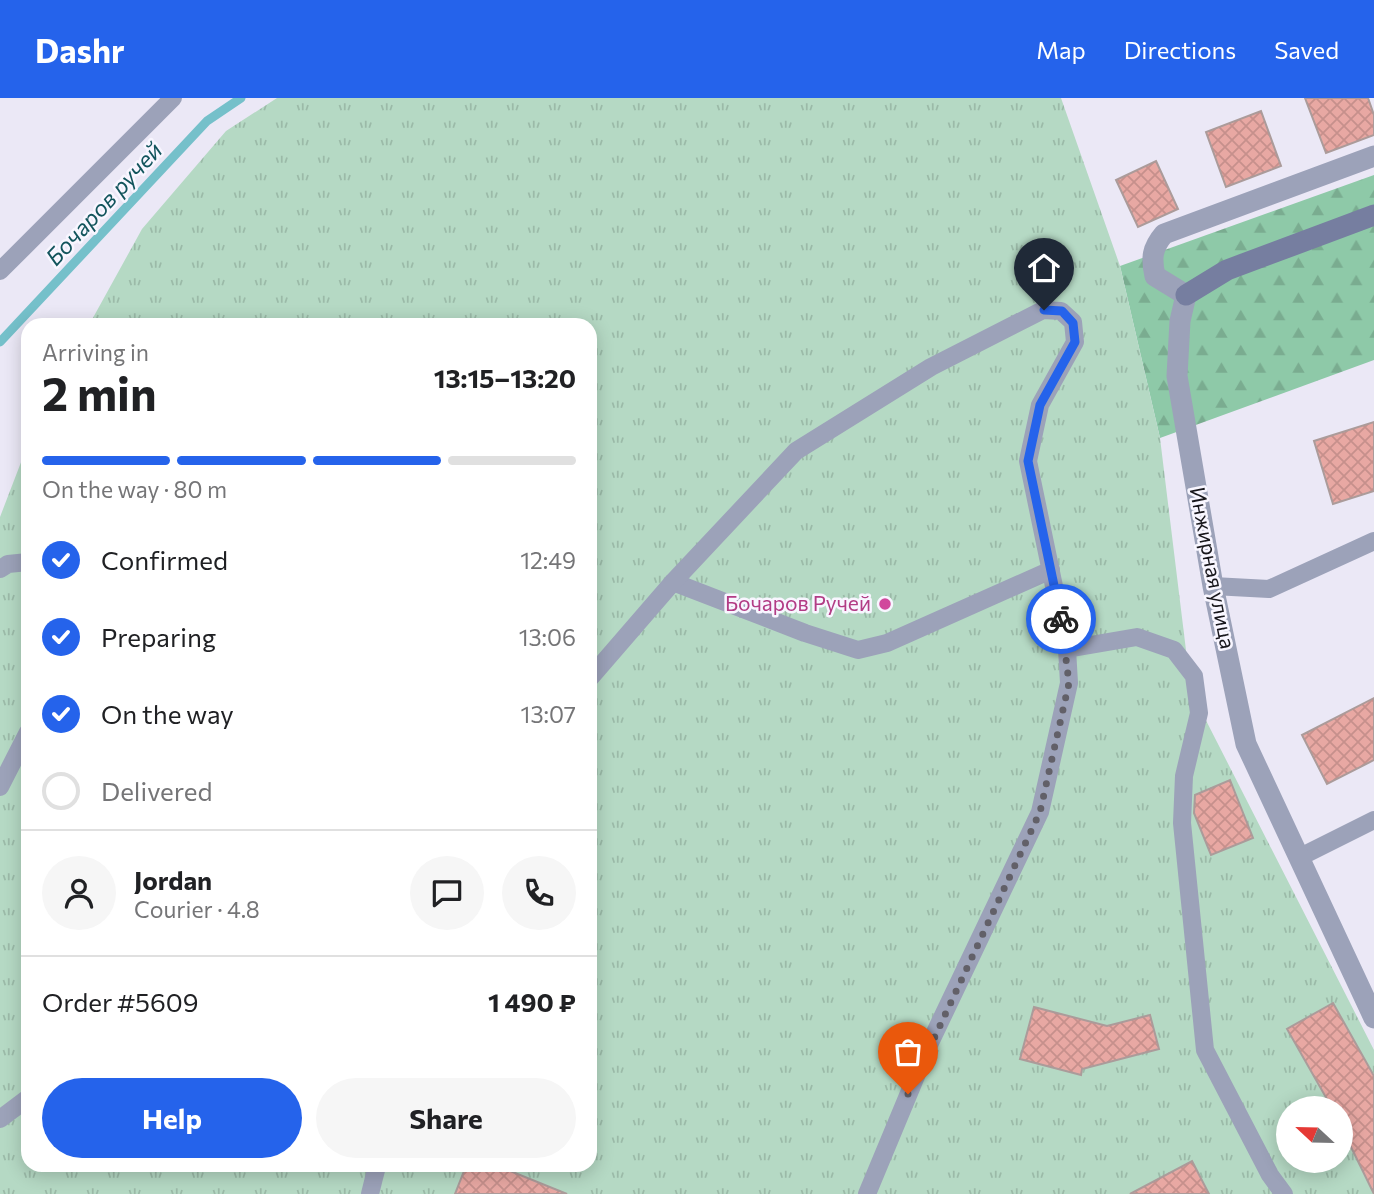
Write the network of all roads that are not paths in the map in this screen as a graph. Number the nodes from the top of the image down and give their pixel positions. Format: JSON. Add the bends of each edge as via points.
{"nodes":[{"id":1,"x":173,"y":98,"type":"edge"},
{"id":2,"x":1374,"y":156,"type":"edge"},
{"id":3,"x":1374,"y":215,"type":"edge"},
{"id":4,"x":0,"y":271,"type":"edge"},
{"id":5,"x":1186,"y":295,"type":"junction"},
{"id":6,"x":1374,"y":541,"type":"edge"},
{"id":7,"x":21,"y":563,"type":"edge"},
{"id":8,"x":0,"y":569,"type":"edge"},
{"id":9,"x":1051,"y":570,"type":"junction"},
{"id":10,"x":673,"y":582,"type":"junction"},
{"id":11,"x":1213,"y":586,"type":"junction"},
{"id":12,"x":1067,"y":649,"type":"junction"},
{"id":13,"x":597,"y":665,"type":"edge"},
{"id":14,"x":21,"y":746,"type":"edge"},
{"id":15,"x":0,"y":787,"type":"edge"},
{"id":16,"x":1374,"y":820,"type":"edge"},
{"id":17,"x":1300,"y":857,"type":"junction"},
{"id":18,"x":1374,"y":1018,"type":"edge"},
{"id":19,"x":21,"y":1103,"type":"edge"},
{"id":20,"x":0,"y":1119,"type":"edge"},
{"id":21,"x":376,"y":1172,"type":"edge"},
{"id":22,"x":370,"y":1194,"type":"edge"},
{"id":23,"x":867,"y":1194,"type":"edge"},
{"id":24,"x":1284,"y":1194,"type":"edge"}],
"edges":[{"from":1,"to":4,"type":"lane"},
{"from":2,"to":5,"type":"street","via":[[1164,234],[1154,246],[1155,276]]},
{"from":3,"to":5,"type":"street","via":[[1227,270]]},
{"from":5,"to":11,"type":"street","name":"Инжирная улица","via":[[1177,376]]},
{"from":6,"to":11,"type":"lane","via":[[1269,589]]},
{"from":7,"to":8,"type":"lane"},
{"from":9,"to":10,"type":"lane","via":[[887,643],[858,650]]},
{"from":9,"to":10,"type":"lane","via":[[1028,461],[1040,405],[1075,342],[1073,323],[1062,311],[1044,310],[931,367],[796,451]]},
{"from":9,"to":12,"type":"lane"},
{"from":10,"to":13,"type":"lane"},
{"from":11,"to":17,"type":"street","name":"Инжирная улица","via":[[1246,744]]},
{"from":12,"to":23,"type":"lane","via":[[1069,683],[1040,812],[929,1045]]},
{"from":12,"to":24,"type":"lane","via":[[1137,637],[1174,650],[1194,676],[1199,713],[1184,776],[1182,823],[1205,1050]]},
{"from":14,"to":15,"type":"lane"},
{"from":16,"to":17,"type":"lane"},
{"from":17,"to":18,"type":"street","name":"Инжирная улица"},
{"from":19,"to":20,"type":"lane"},
{"from":21,"to":22,"type":"lane"}]}
